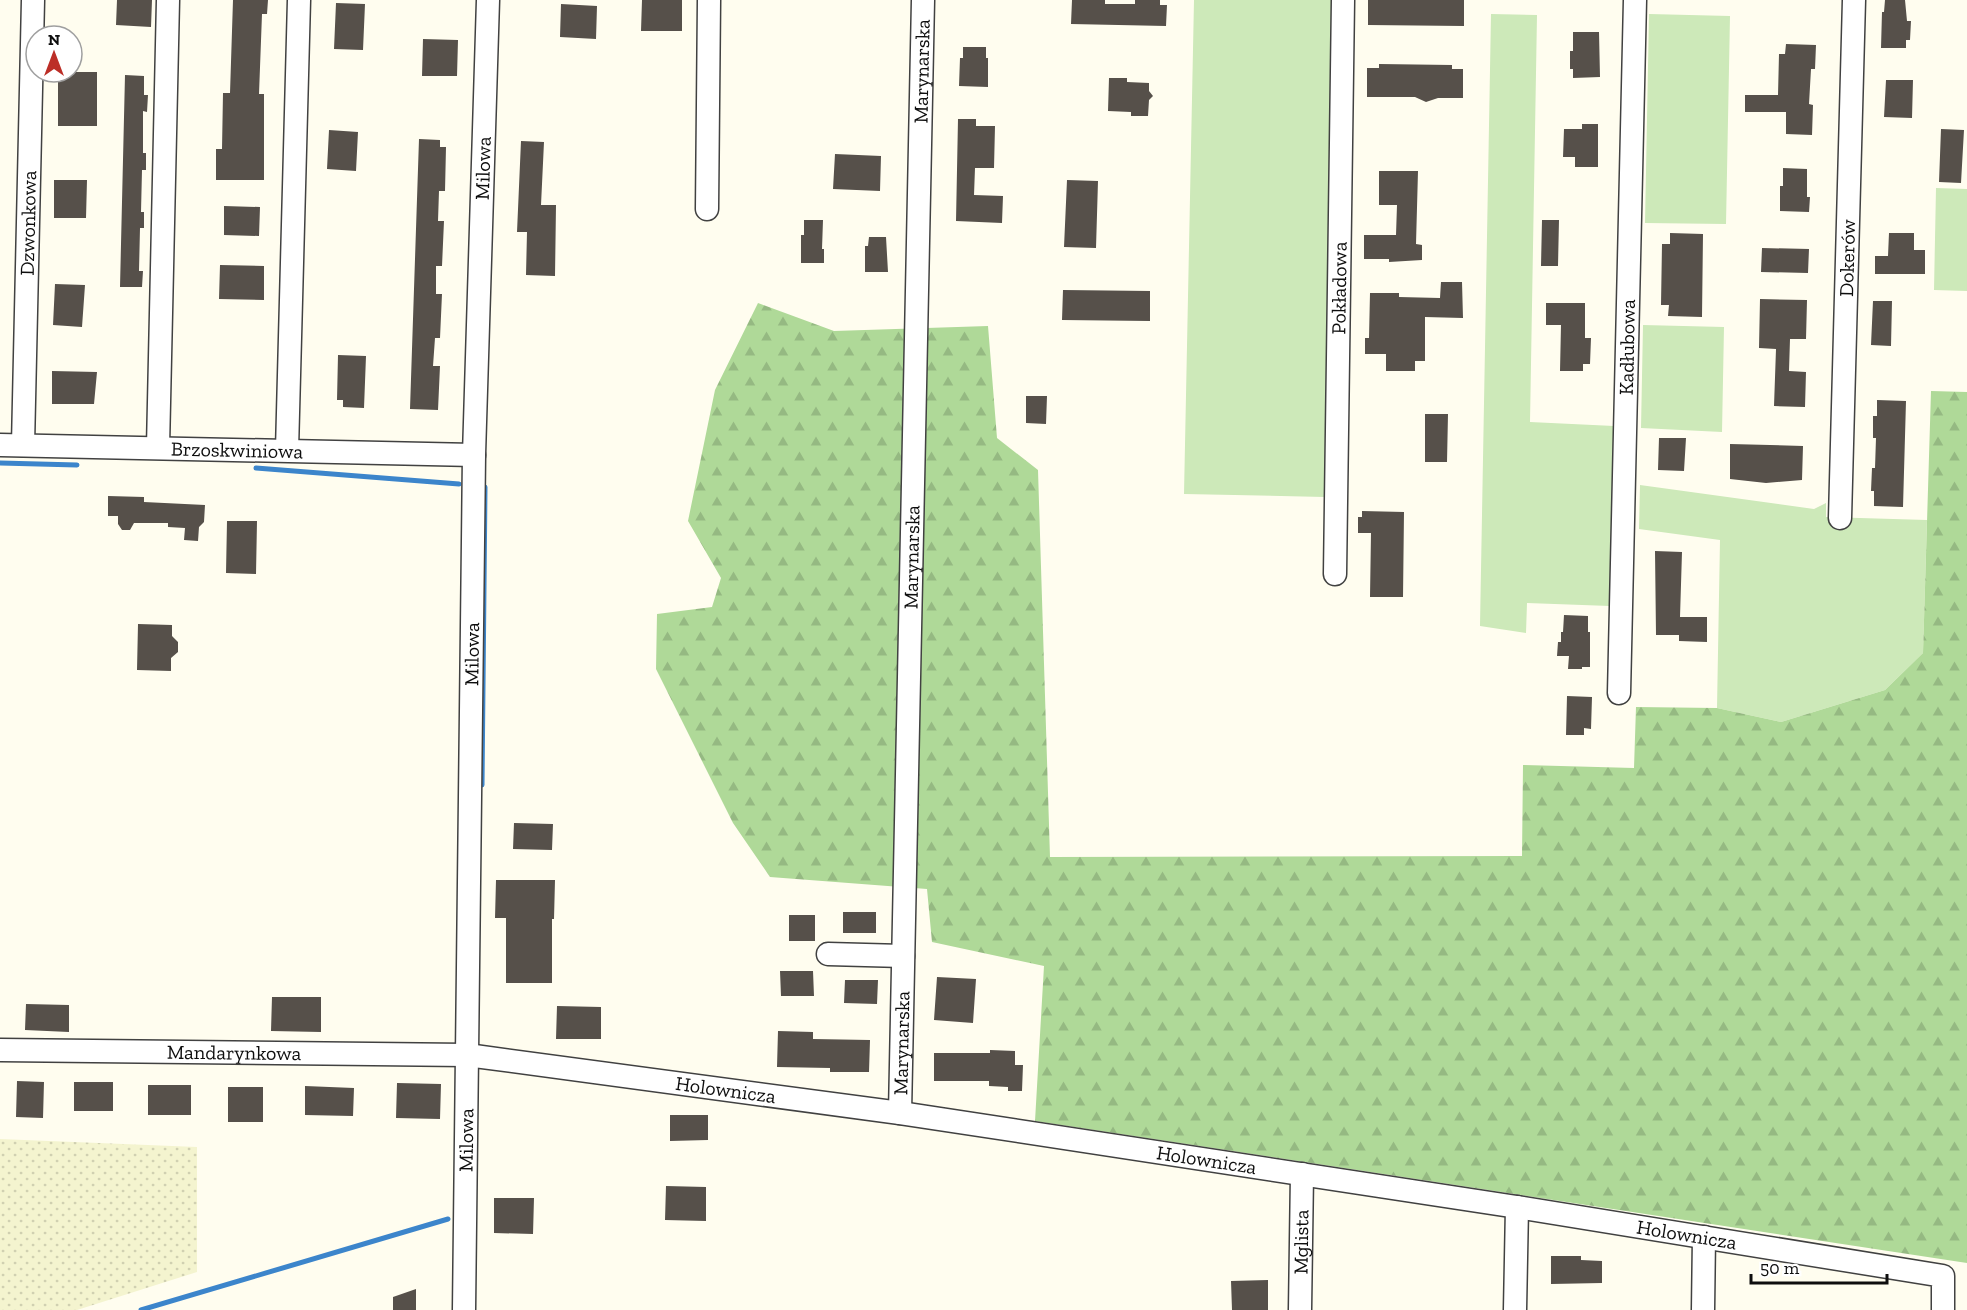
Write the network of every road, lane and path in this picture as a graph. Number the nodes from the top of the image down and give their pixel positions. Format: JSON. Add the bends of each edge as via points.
{"nodes":[{"id":1,"x":33,"y":0,"type":"edge"},
{"id":2,"x":168,"y":0,"type":"edge"},
{"id":3,"x":299,"y":0,"type":"edge"},
{"id":4,"x":488,"y":0,"type":"edge"},
{"id":5,"x":709,"y":0,"type":"edge"},
{"id":6,"x":923,"y":0,"type":"edge"},
{"id":7,"x":1343,"y":0,"type":"edge"},
{"id":8,"x":1635,"y":0,"type":"edge"},
{"id":9,"x":1854,"y":0,"type":"edge"},
{"id":10,"x":707,"y":210,"type":"dead end"},
{"id":11,"x":0,"y":445,"type":"edge"},
{"id":12,"x":23,"y":445,"type":"junction"},
{"id":13,"x":158,"y":447,"type":"junction"},
{"id":14,"x":287,"y":450,"type":"junction"},
{"id":15,"x":474,"y":455,"type":"junction"},
{"id":16,"x":1840,"y":518,"type":"dead end"},
{"id":17,"x":1335,"y":574,"type":"dead end"},
{"id":18,"x":1619,"y":693,"type":"dead end"},
{"id":19,"x":828,"y":954,"type":"dead end"},
{"id":20,"x":903,"y":956,"type":"junction"},
{"id":21,"x":0,"y":1050,"type":"edge"},
{"id":22,"x":467,"y":1055,"type":"junction"},
{"id":23,"x":900,"y":1113,"type":"junction"},
{"id":24,"x":1302,"y":1174,"type":"junction"},
{"id":25,"x":1517,"y":1207,"type":"junction"},
{"id":26,"x":1704,"y":1237,"type":"junction"},
{"id":27,"x":464,"y":1310,"type":"edge"},
{"id":28,"x":1300,"y":1310,"type":"edge"},
{"id":29,"x":1515,"y":1310,"type":"edge"},
{"id":30,"x":1703,"y":1310,"type":"edge"},
{"id":31,"x":1943,"y":1310,"type":"edge"}],
"edges":[{"from":1,"to":12,"type":"street","name":"Dzwonkowa"},
{"from":2,"to":13,"type":"street"},
{"from":3,"to":14,"type":"street"},
{"from":4,"to":15,"type":"street","name":"Milowa"},
{"from":5,"to":10,"type":"street"},
{"from":6,"to":20,"type":"street","name":"Marynarska"},
{"from":7,"to":17,"type":"street","name":"Pokładowa"},
{"from":8,"to":18,"type":"street","name":"Kadłubowa"},
{"from":9,"to":16,"type":"street","name":"Dokerów"},
{"from":11,"to":12,"type":"street","name":"Brzoskwiniowa"},
{"from":12,"to":13,"type":"street","name":"Brzoskwiniowa"},
{"from":13,"to":14,"type":"street","name":"Brzoskwiniowa"},
{"from":14,"to":15,"type":"street","name":"Brzoskwiniowa"},
{"from":15,"to":22,"type":"street","name":"Milowa"},
{"from":19,"to":20,"type":"street"},
{"from":20,"to":23,"type":"street","name":"Marynarska"},
{"from":21,"to":22,"type":"street","name":"Mandarynkowa"},
{"from":22,"to":23,"type":"street","name":"Holownicza"},
{"from":22,"to":27,"type":"street","name":"Milowa"},
{"from":23,"to":24,"type":"street","name":"Holownicza"},
{"from":24,"to":25,"type":"street","name":"Holownicza"},
{"from":24,"to":28,"type":"street","name":"Mglista"},
{"from":25,"to":26,"type":"street","name":"Holownicza"},
{"from":25,"to":29,"type":"street"},
{"from":26,"to":30,"type":"street"},
{"from":26,"to":31,"type":"street","name":"Holownicza","via":[[1943,1276]]}]}
